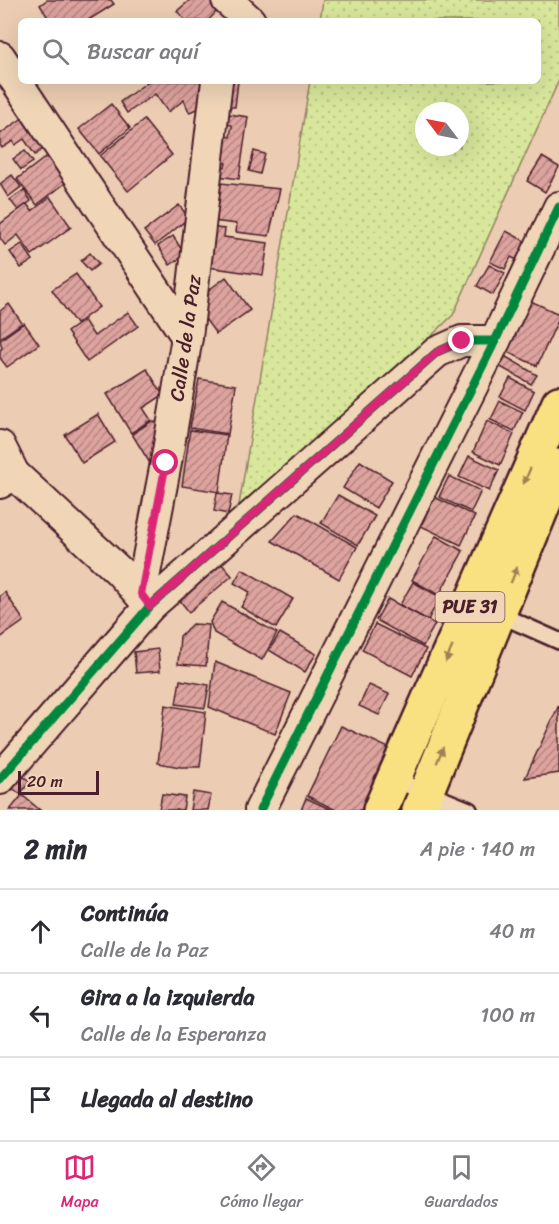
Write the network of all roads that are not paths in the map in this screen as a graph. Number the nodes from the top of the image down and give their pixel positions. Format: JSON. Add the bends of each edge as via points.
{"nodes":[{"id":1,"x":226,"y":0,"type":"edge"},
{"id":2,"x":224,"y":18,"type":"edge"},
{"id":3,"x":247,"y":18,"type":"edge"},
{"id":4,"x":0,"y":57,"type":"edge"},
{"id":5,"x":18,"y":84,"type":"edge"},
{"id":6,"x":18,"y":84,"type":"edge"},
{"id":7,"x":217,"y":84,"type":"edge"},
{"id":8,"x":559,"y":207,"type":"edge"},
{"id":9,"x":187,"y":337,"type":"junction"},
{"id":10,"x":495,"y":341,"type":"junction"},
{"id":11,"x":555,"y":423,"type":"edge"},
{"id":12,"x":0,"y":446,"type":"edge"},
{"id":13,"x":559,"y":466,"type":"edge"},
{"id":14,"x":7,"y":478,"type":"edge"},
{"id":15,"x":145,"y":600,"type":"junction"},
{"id":16,"x":485,"y":608,"type":"junction"},
{"id":17,"x":559,"y":641,"type":"edge"},
{"id":18,"x":0,"y":779,"type":"edge"},
{"id":19,"x":393,"y":779,"type":"junction"},
{"id":20,"x":422,"y":801,"type":"edge"},
{"id":21,"x":260,"y":810,"type":"edge"},
{"id":22,"x":380,"y":810,"type":"edge"},
{"id":23,"x":469,"y":810,"type":"edge"}],
"edges":[{"from":1,"to":2,"type":"street"},
{"from":1,"to":3,"type":"street"},
{"from":4,"to":6,"type":"street"},
{"from":5,"to":9,"type":"street"},
{"from":7,"to":9,"type":"street","name":"Calle de la Paz"},
{"from":8,"to":10,"type":"street"},
{"from":9,"to":15,"type":"street","name":"Calle de la Paz"},
{"from":10,"to":15,"type":"street","via":[[462,341],[437,352]]},
{"from":10,"to":21,"type":"street"},
{"from":11,"to":16,"type":"main road","number":"PUE 31","one_way":true},
{"from":12,"to":14,"type":"street"},
{"from":16,"to":13,"type":"main road","number":"PUE 31","one_way":true},
{"from":14,"to":15,"type":"street"},
{"from":15,"to":18,"type":"street"},
{"from":16,"to":17,"type":"lane"},
{"from":16,"to":19,"type":"main road","number":"PUE 31","one_way":true},
{"from":20,"to":16,"type":"main road","number":"PUE 31","one_way":true},
{"from":19,"to":20,"type":"lane"},
{"from":19,"to":22,"type":"main road","number":"PUE 31"},
{"from":20,"to":23,"type":"lane"}]}
